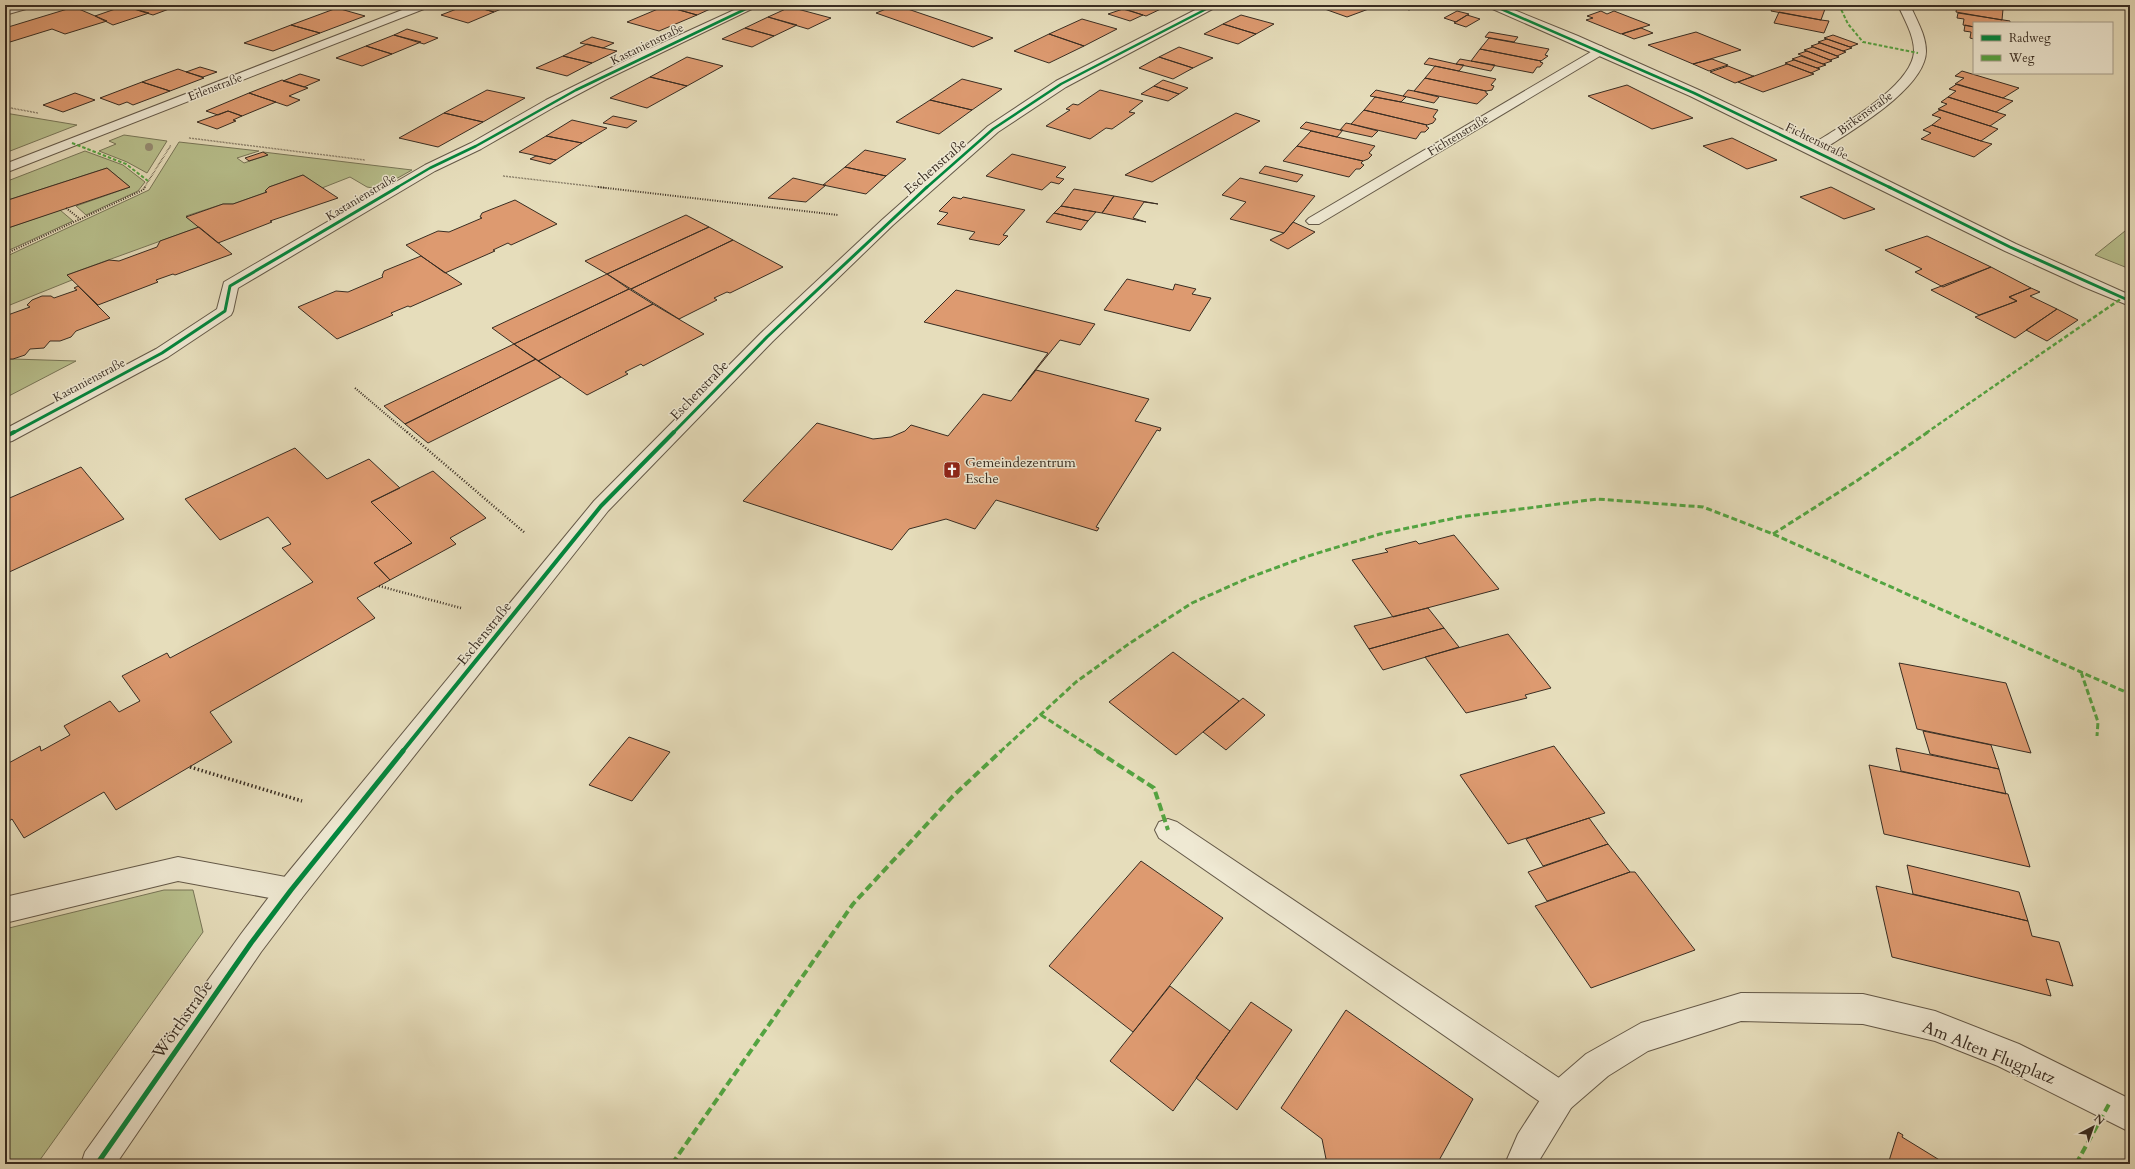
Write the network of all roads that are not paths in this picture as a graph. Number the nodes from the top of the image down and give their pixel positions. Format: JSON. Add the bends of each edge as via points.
{"nodes":[{"id":1,"x":29,"y":5,"type":"edge"},
{"id":2,"x":425,"y":5,"type":"edge"},
{"id":3,"x":754,"y":5,"type":"edge"},
{"id":4,"x":1214,"y":5,"type":"edge"},
{"id":5,"x":1492,"y":5,"type":"edge"},
{"id":6,"x":1904,"y":5,"type":"edge"},
{"id":7,"x":5,"y":12,"type":"edge"},
{"id":8,"x":1601,"y":50,"type":"junction"},
{"id":9,"x":1813,"y":150,"type":"junction"},
{"id":10,"x":5,"y":169,"type":"edge"},
{"id":11,"x":1314,"y":221,"type":"dead end"},
{"id":12,"x":2130,"y":301,"type":"edge"},
{"id":13,"x":5,"y":437,"type":"edge"},
{"id":14,"x":1168,"y":830,"type":"dead end"},
{"id":15,"x":291,"y":890,"type":"junction"},
{"id":16,"x":5,"y":910,"type":"edge"},
{"id":17,"x":1560,"y":1097,"type":"junction"},
{"id":18,"x":2130,"y":1116,"type":"edge"},
{"id":19,"x":97,"y":1164,"type":"edge"},
{"id":20,"x":1521,"y":1164,"type":"edge"}],
"edges":[{"from":1,"to":7,"type":"street"},
{"from":2,"to":10,"type":"street","name":"Erlenstraße"},
{"from":3,"to":13,"type":"street","name":"Kastanienstraße","via":[[550,103],[457,158],[430,168],[230,286],[225,311],[162,353]]},
{"from":4,"to":15,"type":"street","name":"Eschenstraße","via":[[1061,84],[993,129],[888,222],[767,337],[601,506]]},
{"from":5,"to":8,"type":"street","name":"Fichtenstraße"},
{"from":6,"to":9,"type":"street","name":"Birkenstraße","via":[[1917,40],[1919,57],[1910,78],[1884,102]]},
{"from":8,"to":9,"type":"street","name":"Fichtenstraße"},
{"from":8,"to":11,"type":"street","name":"Fichtenstraße"},
{"from":9,"to":12,"type":"street","name":"Fichtenstraße","via":[[2013,248]]},
{"from":14,"to":17,"type":"street"},
{"from":15,"to":16,"type":"street","via":[[178,869]]},
{"from":15,"to":19,"type":"street","name":"Wörthstraße","via":[[251,943]]},
{"from":17,"to":18,"type":"street","name":"Am Alten Flugplatz","via":[[1597,1065],[1642,1038],[1741,1007],[1863,1009],[1935,1026],[2008,1056]]},
{"from":17,"to":20,"type":"street","name":"Am Alten Flugplatz","via":[[1529,1145]]}]}
